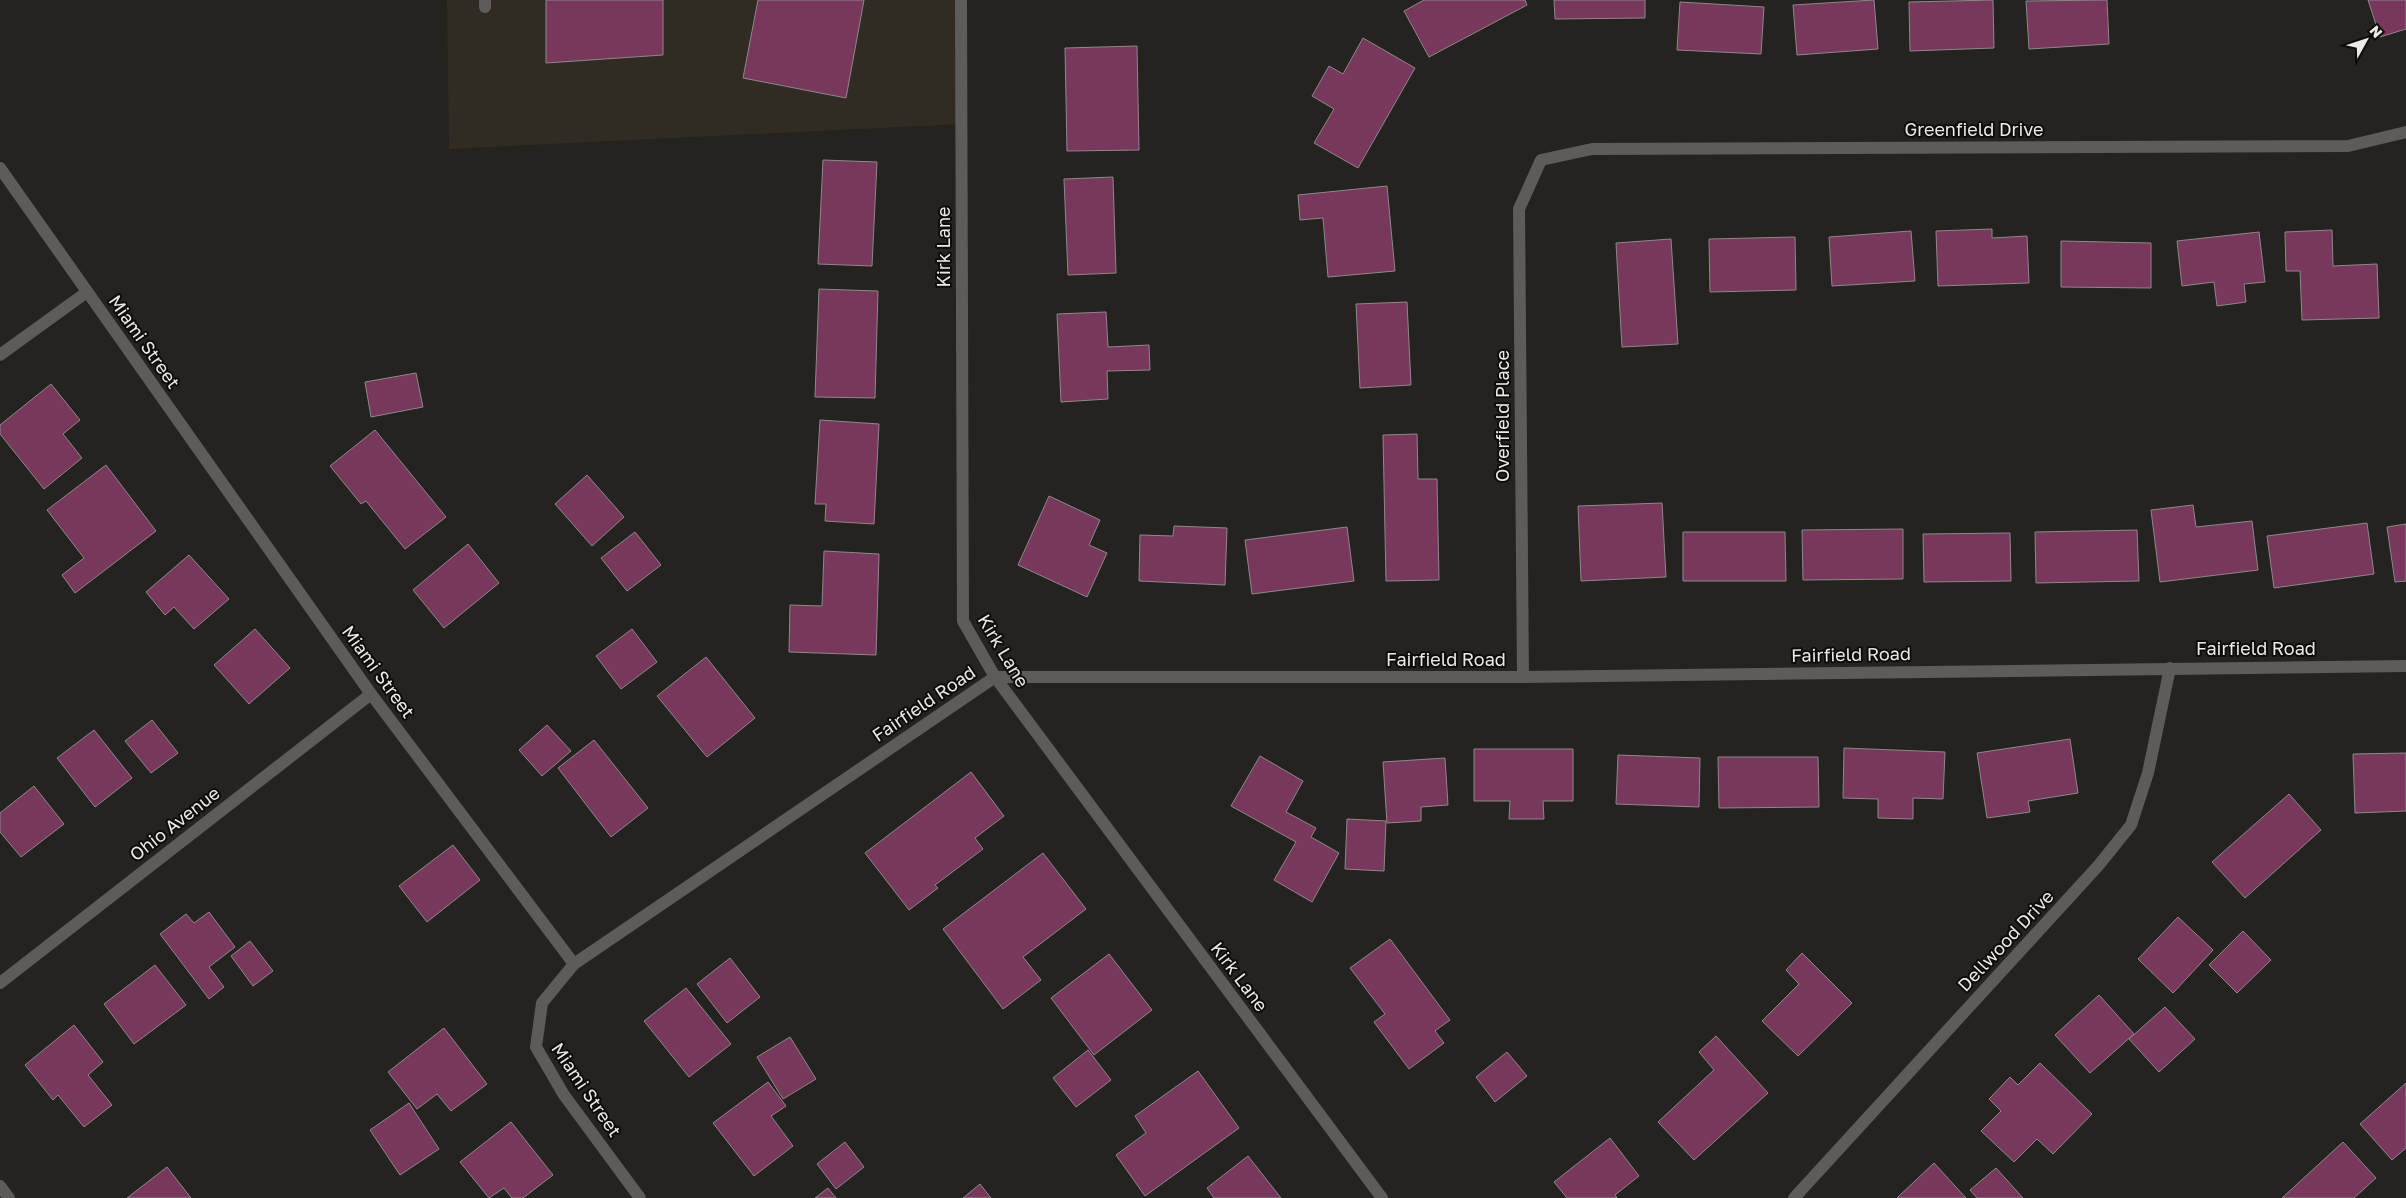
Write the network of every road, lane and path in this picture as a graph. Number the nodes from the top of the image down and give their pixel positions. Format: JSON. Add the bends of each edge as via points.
{"nodes":[{"id":1,"x":960,"y":0,"type":"edge"},
{"id":2,"x":2406,"y":132,"type":"edge"},
{"id":3,"x":1541,"y":160,"type":"joint"},
{"id":4,"x":0,"y":168,"type":"edge"},
{"id":5,"x":87,"y":292,"type":"junction"},
{"id":6,"x":0,"y":355,"type":"edge"},
{"id":7,"x":2406,"y":666,"type":"edge"},
{"id":8,"x":2170,"y":668,"type":"junction"},
{"id":9,"x":995,"y":677,"type":"junction"},
{"id":10,"x":1522,"y":678,"type":"junction"},
{"id":11,"x":372,"y":694,"type":"junction"},
{"id":12,"x":574,"y":964,"type":"junction"},
{"id":13,"x":0,"y":983,"type":"edge"},
{"id":14,"x":0,"y":1186,"type":"edge"},
{"id":15,"x":9,"y":1198,"type":"edge"},
{"id":16,"x":640,"y":1198,"type":"edge"},
{"id":17,"x":1382,"y":1198,"type":"edge"},
{"id":18,"x":1794,"y":1198,"type":"edge"}],
"edges":[{"from":1,"to":9,"type":"street","name":"Kirk Lane","via":[[963,620]]},
{"from":2,"to":3,"type":"street","name":"Greenfield Drive","via":[[2348,146],[1592,149]]},
{"from":3,"to":10,"type":"street","name":"Overfield Place","via":[[1519,209]]},
{"from":4,"to":5,"type":"street","name":"Miami Street"},
{"from":5,"to":6,"type":"street"},
{"from":5,"to":11,"type":"street","name":"Miami Street"},
{"from":7,"to":8,"type":"street","name":"Fairfield Road"},
{"from":8,"to":10,"type":"street","name":"Fairfield Road"},
{"from":8,"to":18,"type":"street","name":"Dellwood Drive","via":[[2148,773],[2131,825],[2098,866]]},
{"from":9,"to":10,"type":"street","name":"Fairfield Road"},
{"from":9,"to":12,"type":"street","name":"Fairfield Road"},
{"from":9,"to":17,"type":"street","name":"Kirk Lane"},
{"from":11,"to":12,"type":"street","name":"Miami Street"},
{"from":11,"to":13,"type":"street","name":"Ohio Avenue"},
{"from":12,"to":16,"type":"street","name":"Miami Street","via":[[542,1003],[536,1048],[564,1095]]},
{"from":14,"to":15,"type":"street"}]}
